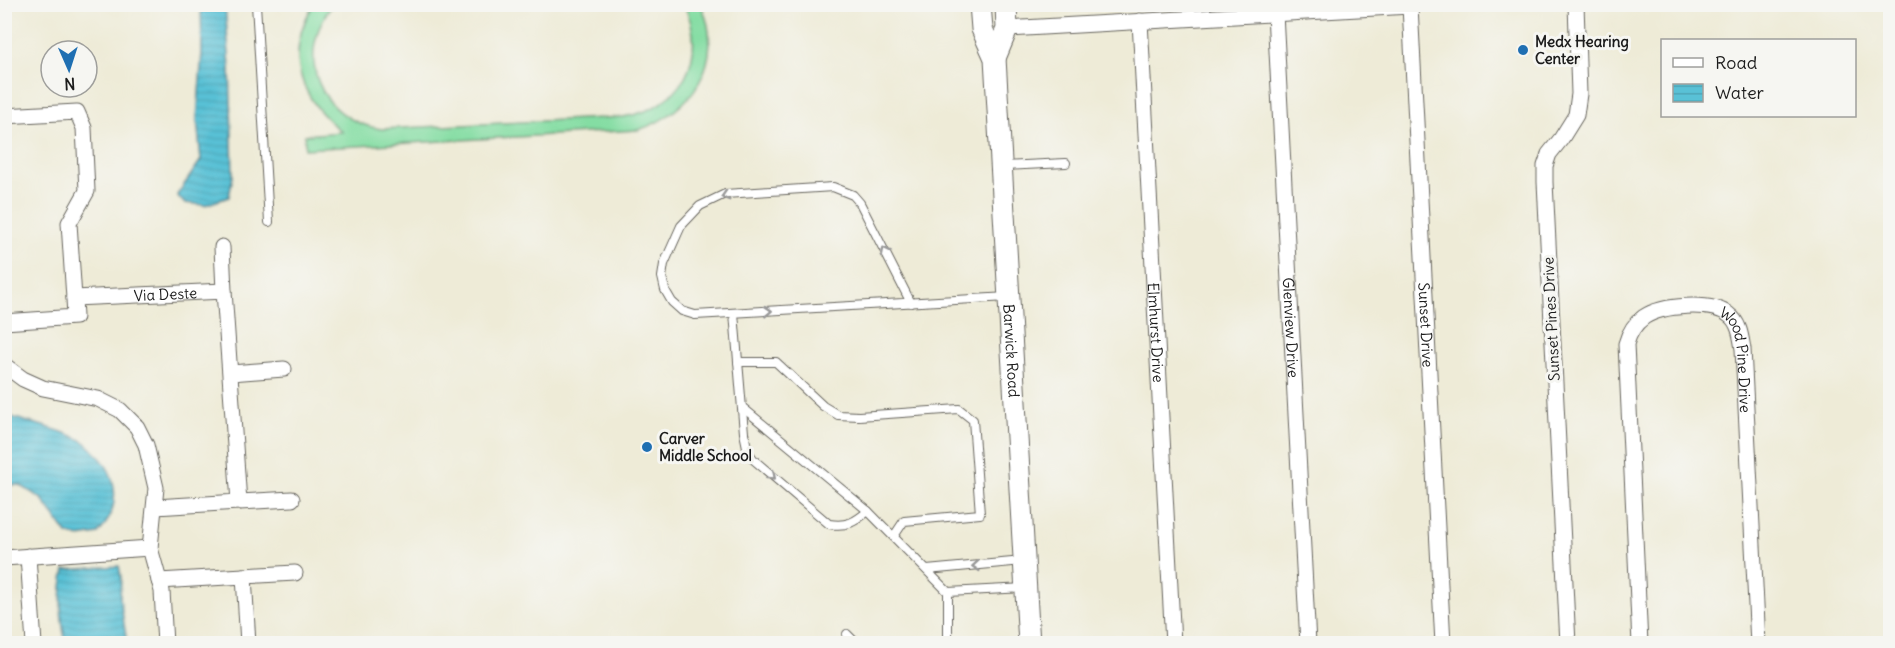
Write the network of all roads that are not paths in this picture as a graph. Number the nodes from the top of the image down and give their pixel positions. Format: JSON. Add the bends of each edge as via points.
{"nodes":[{"id":1,"x":256,"y":4,"type":"edge"},
{"id":2,"x":980,"y":4,"type":"edge"},
{"id":3,"x":1006,"y":4,"type":"edge"},
{"id":4,"x":1576,"y":4,"type":"edge"},
{"id":5,"x":1410,"y":6,"type":"edge"},
{"id":6,"x":1275,"y":13,"type":"junction"},
{"id":7,"x":1140,"y":21,"type":"junction"},
{"id":8,"x":1007,"y":29,"type":"junction"},
{"id":9,"x":995,"y":58,"type":"junction"},
{"id":10,"x":4,"y":116,"type":"edge"},
{"id":11,"x":1066,"y":163,"type":"dead end"},
{"id":12,"x":1001,"y":166,"type":"junction"},
{"id":13,"x":269,"y":222,"type":"dead end"},
{"id":14,"x":222,"y":247,"type":"dead end"},
{"id":15,"x":224,"y":291,"type":"junction"},
{"id":16,"x":1009,"y":297,"type":"junction"},
{"id":17,"x":74,"y":298,"type":"junction"},
{"id":18,"x":911,"y":303,"type":"junction"},
{"id":19,"x":734,"y":313,"type":"junction"},
{"id":20,"x":4,"y":322,"type":"edge"},
{"id":21,"x":738,"y":362,"type":"junction"},
{"id":22,"x":4,"y":365,"type":"edge"},
{"id":23,"x":284,"y":369,"type":"dead end"},
{"id":24,"x":231,"y":374,"type":"junction"},
{"id":25,"x":742,"y":407,"type":"junction"},
{"id":26,"x":292,"y":499,"type":"dead end"},
{"id":27,"x":239,"y":502,"type":"junction"},
{"id":28,"x":156,"y":507,"type":"junction"},
{"id":29,"x":868,"y":511,"type":"junction"},
{"id":30,"x":894,"y":536,"type":"junction"},
{"id":31,"x":150,"y":548,"type":"junction"},
{"id":32,"x":28,"y":556,"type":"junction"},
{"id":33,"x":4,"y":558,"type":"edge"},
{"id":34,"x":1024,"y":561,"type":"junction"},
{"id":35,"x":927,"y":570,"type":"junction"},
{"id":36,"x":295,"y":573,"type":"dead end"},
{"id":37,"x":243,"y":576,"type":"junction"},
{"id":38,"x":159,"y":580,"type":"junction"},
{"id":39,"x":1026,"y":588,"type":"junction"},
{"id":40,"x":948,"y":592,"type":"junction"},
{"id":41,"x":847,"y":634,"type":"dead end"},
{"id":42,"x":34,"y":644,"type":"edge"},
{"id":43,"x":165,"y":644,"type":"edge"},
{"id":44,"x":248,"y":644,"type":"edge"},
{"id":45,"x":857,"y":644,"type":"edge"},
{"id":46,"x":948,"y":644,"type":"edge"},
{"id":47,"x":1029,"y":644,"type":"edge"},
{"id":48,"x":1173,"y":644,"type":"edge"},
{"id":49,"x":1308,"y":644,"type":"edge"},
{"id":50,"x":1443,"y":644,"type":"edge"},
{"id":51,"x":1568,"y":644,"type":"edge"},
{"id":52,"x":1640,"y":644,"type":"edge"},
{"id":53,"x":1758,"y":644,"type":"edge"}],
"edges":[{"from":1,"to":13,"type":"lane"},
{"from":2,"to":9,"type":"street","name":"Barwick Road","via":[[981,29]]},
{"from":3,"to":8,"type":"street","name":"Barwick Road"},
{"from":4,"to":51,"type":"street","name":"Sunset Pines Drive","via":[[1576,115],[1545,166]]},
{"from":5,"to":6,"type":"street"},
{"from":5,"to":50,"type":"street","name":"Sunset Drive"},
{"from":6,"to":7,"type":"street"},
{"from":6,"to":49,"type":"street","name":"Glenview Drive"},
{"from":7,"to":8,"type":"street"},
{"from":7,"to":48,"type":"street","name":"Elmhurst Drive"},
{"from":8,"to":9,"type":"street","name":"Barwick Road"},
{"from":9,"to":12,"type":"street","name":"Barwick Road"},
{"from":10,"to":17,"type":"street","via":[[77,112],[84,129],[87,191],[69,223]]},
{"from":11,"to":12,"type":"lane"},
{"from":12,"to":16,"type":"street","name":"Barwick Road"},
{"from":14,"to":15,"type":"street"},
{"from":15,"to":17,"type":"street","name":"Via Deste"},
{"from":15,"to":24,"type":"street"},
{"from":16,"to":18,"type":"lane"},
{"from":16,"to":34,"type":"street","name":"Barwick Road"},
{"from":17,"to":20,"type":"street","via":[[75,317]]},
{"from":19,"to":18,"type":"lane","one_way":true},
{"from":18,"to":19,"type":"lane","one_way":true,"via":[[866,212],[853,195],[833,187],[752,191],[725,194],[700,206],[681,226],[662,277],[672,302],[682,310],[695,315]]},
{"from":19,"to":21,"type":"lane"},
{"from":21,"to":25,"type":"lane"},
{"from":21,"to":30,"type":"lane","via":[[776,362],[838,415],[959,409],[973,420],[980,514],[904,521]]},
{"from":22,"to":28,"type":"street","via":[[22,380],[42,388],[98,399],[120,410],[146,445],[154,471]]},
{"from":23,"to":24,"type":"street"},
{"from":24,"to":27,"type":"street"},
{"from":25,"to":29,"type":"lane"},
{"from":25,"to":29,"type":"lane","one_way":true,"via":[[748,452],[829,524],[842,526]]},
{"from":26,"to":27,"type":"street"},
{"from":27,"to":28,"type":"street"},
{"from":28,"to":31,"type":"street"},
{"from":29,"to":30,"type":"lane"},
{"from":30,"to":35,"type":"lane"},
{"from":31,"to":32,"type":"street"},
{"from":31,"to":38,"type":"street"},
{"from":32,"to":33,"type":"street"},
{"from":32,"to":42,"type":"street"},
{"from":34,"to":35,"type":"lane","one_way":true},
{"from":34,"to":39,"type":"street","name":"Barwick Road"},
{"from":35,"to":40,"type":"lane"},
{"from":36,"to":37,"type":"street"},
{"from":37,"to":38,"type":"street"},
{"from":37,"to":44,"type":"street"},
{"from":38,"to":43,"type":"street"},
{"from":39,"to":40,"type":"lane"},
{"from":39,"to":47,"type":"street","name":"Barwick Road"},
{"from":40,"to":46,"type":"lane"},
{"from":41,"to":45,"type":"lane"},
{"from":52,"to":53,"type":"street","name":"Wood Pine Drive","via":[[1626,344],[1635,324],[1653,313],[1697,306],[1730,315],[1738,327],[1743,349]]}]}
